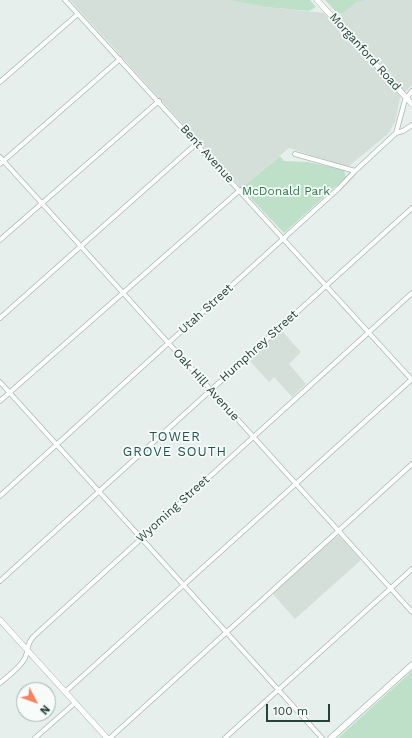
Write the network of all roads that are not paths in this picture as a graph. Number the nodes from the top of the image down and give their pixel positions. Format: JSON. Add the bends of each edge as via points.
{"nodes":[{"id":1,"x":65,"y":0,"type":"edge"},
{"id":2,"x":317,"y":0,"type":"edge"},
{"id":3,"x":78,"y":14,"type":"junction"},
{"id":4,"x":120,"y":59,"type":"junction"},
{"id":5,"x":0,"y":82,"type":"edge"},
{"id":6,"x":412,"y":91,"type":"edge"},
{"id":7,"x":406,"y":98,"type":"junction"},
{"id":8,"x":159,"y":101,"type":"junction"},
{"id":9,"x":412,"y":104,"type":"edge"},
{"id":10,"x":412,"y":125,"type":"edge"},
{"id":11,"x":396,"y":133,"type":"junction"},
{"id":12,"x":197,"y":143,"type":"junction"},
{"id":13,"x":294,"y":154,"type":"dead end"},
{"id":14,"x":0,"y":157,"type":"edge"},
{"id":15,"x":2,"y":163,"type":"edge"},
{"id":16,"x":355,"y":171,"type":"junction"},
{"id":17,"x":240,"y":190,"type":"junction"},
{"id":18,"x":42,"y":203,"type":"junction"},
{"id":19,"x":412,"y":208,"type":"edge"},
{"id":20,"x":284,"y":238,"type":"junction"},
{"id":21,"x":0,"y":240,"type":"edge"},
{"id":22,"x":81,"y":246,"type":"junction"},
{"id":23,"x":326,"y":286,"type":"junction"},
{"id":24,"x":124,"y":293,"type":"junction"},
{"id":25,"x":412,"y":293,"type":"edge"},
{"id":26,"x":0,"y":318,"type":"edge"},
{"id":27,"x":369,"y":332,"type":"junction"},
{"id":28,"x":168,"y":342,"type":"junction"},
{"id":29,"x":412,"y":379,"type":"edge"},
{"id":30,"x":0,"y":382,"type":"edge"},
{"id":31,"x":210,"y":390,"type":"junction"},
{"id":32,"x":10,"y":393,"type":"junction"},
{"id":33,"x":0,"y":401,"type":"edge"},
{"id":34,"x":253,"y":436,"type":"junction"},
{"id":35,"x":57,"y":444,"type":"junction"},
{"id":36,"x":412,"y":464,"type":"edge"},
{"id":37,"x":295,"y":483,"type":"junction"},
{"id":38,"x":100,"y":492,"type":"junction"},
{"id":39,"x":0,"y":496,"type":"edge"},
{"id":40,"x":338,"y":530,"type":"junction"},
{"id":41,"x":141,"y":538,"type":"junction"},
{"id":42,"x":412,"y":569,"type":"edge"},
{"id":43,"x":0,"y":581,"type":"edge"},
{"id":44,"x":184,"y":585,"type":"junction"},
{"id":45,"x":390,"y":589,"type":"junction"},
{"id":46,"x":412,"y":612,"type":"edge"},
{"id":47,"x":0,"y":620,"type":"edge"},
{"id":48,"x":226,"y":632,"type":"junction"},
{"id":49,"x":27,"y":650,"type":"junction"},
{"id":50,"x":412,"y":665,"type":"edge"},
{"id":51,"x":0,"y":683,"type":"edge"},
{"id":52,"x":278,"y":690,"type":"junction"},
{"id":53,"x":65,"y":692,"type":"junction"},
{"id":54,"x":75,"y":703,"type":"junction"},
{"id":55,"x":35,"y":738,"type":"edge"},
{"id":56,"x":106,"y":738,"type":"edge"},
{"id":57,"x":110,"y":738,"type":"edge"},
{"id":58,"x":225,"y":738,"type":"edge"},
{"id":59,"x":322,"y":738,"type":"edge"},
{"id":60,"x":331,"y":738,"type":"edge"}],
"edges":[{"from":1,"to":3,"type":"street","name":"Bent Avenue"},
{"from":2,"to":7,"type":"street","name":"Morganford Road"},
{"from":3,"to":4,"type":"street","name":"Bent Avenue"},
{"from":3,"to":5,"type":"street"},
{"from":4,"to":8,"type":"street","name":"Bent Avenue"},
{"from":4,"to":15,"type":"street"},
{"from":6,"to":7,"type":"street"},
{"from":7,"to":9,"type":"street","name":"Morganford Road"},
{"from":7,"to":11,"type":"street"},
{"from":8,"to":12,"type":"street","name":"Bent Avenue"},
{"from":8,"to":18,"type":"street"},
{"from":10,"to":11,"type":"street","name":"Utah Street"},
{"from":11,"to":16,"type":"street","name":"Utah Street"},
{"from":12,"to":17,"type":"street","name":"Bent Avenue"},
{"from":12,"to":22,"type":"street"},
{"from":13,"to":16,"type":"street"},
{"from":14,"to":15,"type":"street","name":"Oak Hill Avenue"},
{"from":15,"to":18,"type":"street","name":"Oak Hill Avenue"},
{"from":16,"to":20,"type":"street","name":"Utah Street","via":[[340,188]]},
{"from":17,"to":20,"type":"street","name":"Bent Avenue"},
{"from":17,"to":24,"type":"street"},
{"from":18,"to":21,"type":"street"},
{"from":18,"to":22,"type":"street","name":"Oak Hill Avenue"},
{"from":19,"to":23,"type":"street","name":"Humphrey Street"},
{"from":20,"to":23,"type":"street","name":"Bent Avenue"},
{"from":20,"to":28,"type":"street","name":"Utah Street"},
{"from":22,"to":24,"type":"street","name":"Oak Hill Avenue"},
{"from":22,"to":26,"type":"street"},
{"from":23,"to":27,"type":"street","name":"Bent Avenue"},
{"from":23,"to":31,"type":"street","name":"Humphrey Street"},
{"from":24,"to":28,"type":"street","name":"Oak Hill Avenue"},
{"from":24,"to":32,"type":"street"},
{"from":25,"to":27,"type":"street","name":"Wyoming Street"},
{"from":27,"to":29,"type":"street","name":"Bent Avenue"},
{"from":27,"to":34,"type":"street","name":"Wyoming Street"},
{"from":28,"to":31,"type":"street","name":"Oak Hill Avenue"},
{"from":28,"to":35,"type":"street","name":"Utah Street"},
{"from":29,"to":37,"type":"street"},
{"from":30,"to":32,"type":"street"},
{"from":31,"to":34,"type":"street","name":"Oak Hill Avenue"},
{"from":31,"to":38,"type":"street","name":"Humphrey Street"},
{"from":32,"to":33,"type":"street"},
{"from":32,"to":35,"type":"street"},
{"from":34,"to":37,"type":"street","name":"Oak Hill Avenue"},
{"from":34,"to":41,"type":"street","name":"Wyoming Street"},
{"from":35,"to":38,"type":"street"},
{"from":35,"to":39,"type":"street","name":"Utah Street"},
{"from":36,"to":40,"type":"street"},
{"from":37,"to":40,"type":"street","name":"Oak Hill Avenue"},
{"from":37,"to":44,"type":"street"},
{"from":38,"to":41,"type":"street"},
{"from":38,"to":43,"type":"street","name":"Humphrey Street"},
{"from":40,"to":45,"type":"street","name":"Oak Hill Avenue"},
{"from":40,"to":48,"type":"street"},
{"from":41,"to":44,"type":"street"},
{"from":41,"to":49,"type":"street","name":"Wyoming Street","via":[[34,636],[29,641]]},
{"from":42,"to":45,"type":"street"},
{"from":44,"to":48,"type":"street"},
{"from":44,"to":53,"type":"street"},
{"from":45,"to":46,"type":"street","name":"Oak Hill Avenue"},
{"from":45,"to":52,"type":"street"},
{"from":47,"to":49,"type":"street"},
{"from":48,"to":52,"type":"street"},
{"from":48,"to":57,"type":"street"},
{"from":49,"to":51,"type":"street","name":"Wyoming Street","via":[[20,665]]},
{"from":49,"to":53,"type":"street"},
{"from":50,"to":60,"type":"main road"},
{"from":52,"to":58,"type":"street"},
{"from":52,"to":59,"type":"street"},
{"from":53,"to":54,"type":"street"},
{"from":54,"to":55,"type":"street"},
{"from":54,"to":56,"type":"street"}]}
